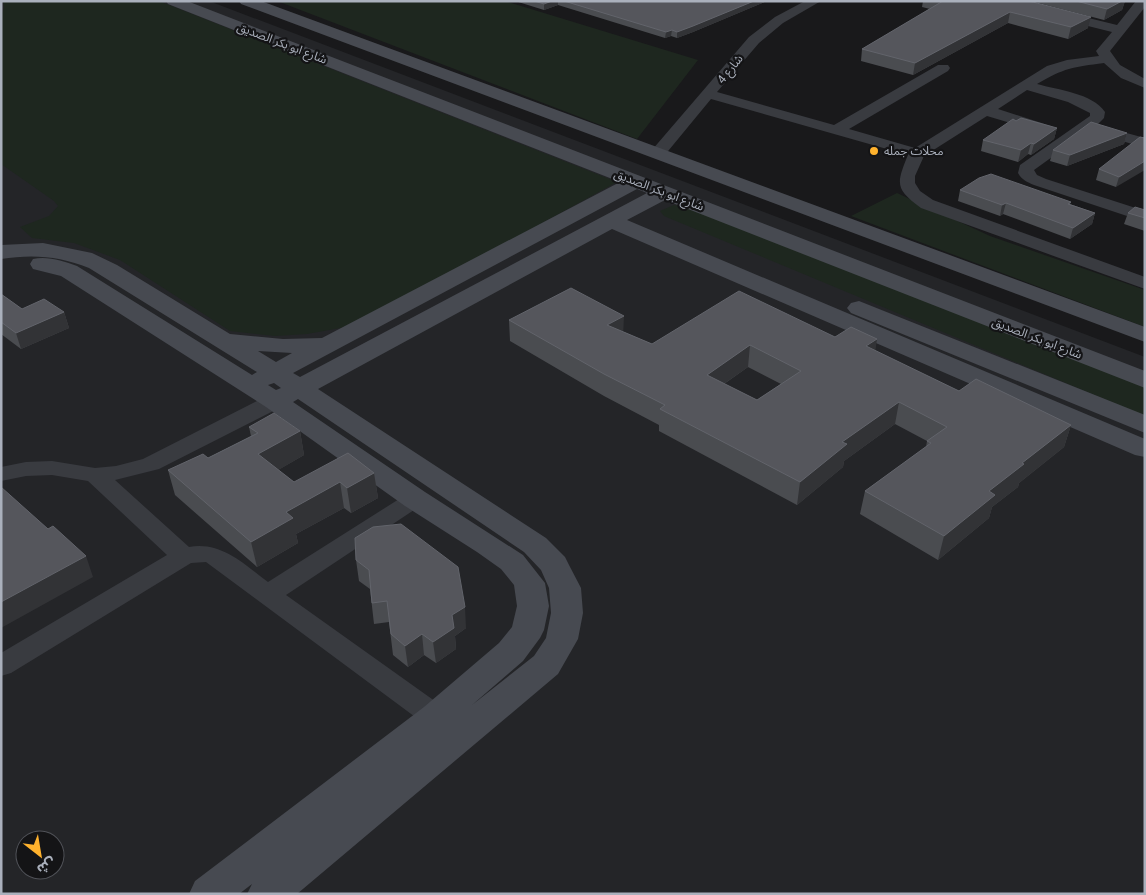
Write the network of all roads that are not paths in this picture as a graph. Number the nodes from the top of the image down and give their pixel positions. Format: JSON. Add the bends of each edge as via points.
{"nodes":[{"id":1,"x":174,"y":1,"type":"edge"},
{"id":2,"x":246,"y":1,"type":"edge"},
{"id":3,"x":815,"y":1,"type":"edge"},
{"id":4,"x":1143,"y":1,"type":"edge"},
{"id":5,"x":1052,"y":13,"type":"edge"},
{"id":6,"x":1120,"y":30,"type":"junction"},
{"id":7,"x":1106,"y":59,"type":"junction"},
{"id":8,"x":943,"y":68,"type":"dead end"},
{"id":9,"x":1145,"y":84,"type":"edge"},
{"id":10,"x":1024,"y":85,"type":"junction"},
{"id":11,"x":709,"y":94,"type":"junction"},
{"id":12,"x":985,"y":110,"type":"junction"},
{"id":13,"x":1086,"y":126,"type":"junction"},
{"id":14,"x":836,"y":130,"type":"junction"},
{"id":15,"x":1070,"y":137,"type":"junction"},
{"id":16,"x":1145,"y":143,"type":"edge"},
{"id":17,"x":658,"y":153,"type":"junction"},
{"id":18,"x":917,"y":153,"type":"junction"},
{"id":19,"x":637,"y":181,"type":"junction"},
{"id":20,"x":664,"y":192,"type":"junction"},
{"id":21,"x":617,"y":216,"type":"junction"},
{"id":22,"x":1145,"y":217,"type":"edge"},
{"id":23,"x":1,"y":252,"type":"edge"},
{"id":24,"x":1,"y":266,"type":"edge"},
{"id":25,"x":1145,"y":283,"type":"edge"},
{"id":26,"x":1145,"y":335,"type":"edge"},
{"id":27,"x":221,"y":338,"type":"junction"},
{"id":28,"x":328,"y":344,"type":"junction"},
{"id":29,"x":1145,"y":380,"type":"edge"},
{"id":30,"x":275,"y":387,"type":"junction"},
{"id":31,"x":1145,"y":425,"type":"edge"},
{"id":32,"x":1145,"y":449,"type":"edge"},
{"id":33,"x":1,"y":474,"type":"edge"},
{"id":34,"x":95,"y":475,"type":"junction"},
{"id":35,"x":415,"y":499,"type":"junction"},
{"id":36,"x":184,"y":556,"type":"junction"},
{"id":37,"x":268,"y":594,"type":"junction"},
{"id":38,"x":1,"y":666,"type":"edge"},
{"id":39,"x":436,"y":717,"type":"junction"},
{"id":40,"x":351,"y":804,"type":"junction"},
{"id":41,"x":209,"y":894,"type":"edge"},
{"id":42,"x":267,"y":894,"type":"edge"}],
"edges":[{"from":1,"to":19,"type":"street","name":"شارع ابو بكر الصديق"},
{"from":2,"to":17,"type":"street","name":"شارع ابو بكر الصديق"},
{"from":3,"to":11,"type":"street","name":"شارع 4","via":[[760,34]]},
{"from":4,"to":6,"type":"street"},
{"from":5,"to":6,"type":"street"},
{"from":6,"to":7,"type":"street","via":[[1103,51]]},
{"from":7,"to":9,"type":"street","via":[[1120,72]]},
{"from":7,"to":10,"type":"street","via":[[1067,64]]},
{"from":8,"to":14,"type":"street"},
{"from":10,"to":12,"type":"street"},
{"from":10,"to":13,"type":"street","via":[[1092,106],[1098,112],[1097,118]]},
{"from":11,"to":14,"type":"street"},
{"from":11,"to":17,"type":"street","name":"شارع 4"},
{"from":12,"to":15,"type":"street"},
{"from":12,"to":18,"type":"street"},
{"from":13,"to":15,"type":"street"},
{"from":13,"to":16,"type":"street"},
{"from":14,"to":18,"type":"street"},
{"from":15,"to":22,"type":"street","via":[[1026,168],[1026,173],[1040,182]]},
{"from":17,"to":26,"type":"street","name":"شارع ابو بكر الصديق"},
{"from":18,"to":25,"type":"street","via":[[907,183],[913,194],[927,204]]},
{"from":19,"to":20,"type":"street","name":"شارع ابو بكر الصديق"},
{"from":19,"to":28,"type":"street"},
{"from":20,"to":21,"type":"street"},
{"from":20,"to":29,"type":"street","name":"شارع ابو بكر الصديق"},
{"from":21,"to":30,"type":"street"},
{"from":21,"to":31,"type":"street"},
{"from":21,"to":32,"type":"street"},
{"from":23,"to":27,"type":"street","via":[[50,250],[95,262]]},
{"from":24,"to":30,"type":"street","via":[[38,264],[69,271]]},
{"from":27,"to":28,"type":"street","via":[[276,346]]},
{"from":27,"to":30,"type":"street"},
{"from":28,"to":30,"type":"street"},
{"from":30,"to":34,"type":"street","via":[[151,464],[125,472]]},
{"from":30,"to":35,"type":"street"},
{"from":30,"to":40,"type":"street","via":[[536,546],[554,565],[566,588],[567,613],[562,639],[546,665]]},
{"from":33,"to":34,"type":"street","via":[[52,468]]},
{"from":34,"to":36,"type":"street"},
{"from":35,"to":37,"type":"street"},
{"from":35,"to":39,"type":"street","via":[[512,562],[528,583],[533,606],[528,630],[511,652]]},
{"from":36,"to":37,"type":"street","via":[[213,555]]},
{"from":36,"to":38,"type":"street"},
{"from":37,"to":39,"type":"street"},
{"from":39,"to":40,"type":"street"},
{"from":40,"to":41,"type":"street"},
{"from":40,"to":42,"type":"street"}]}
